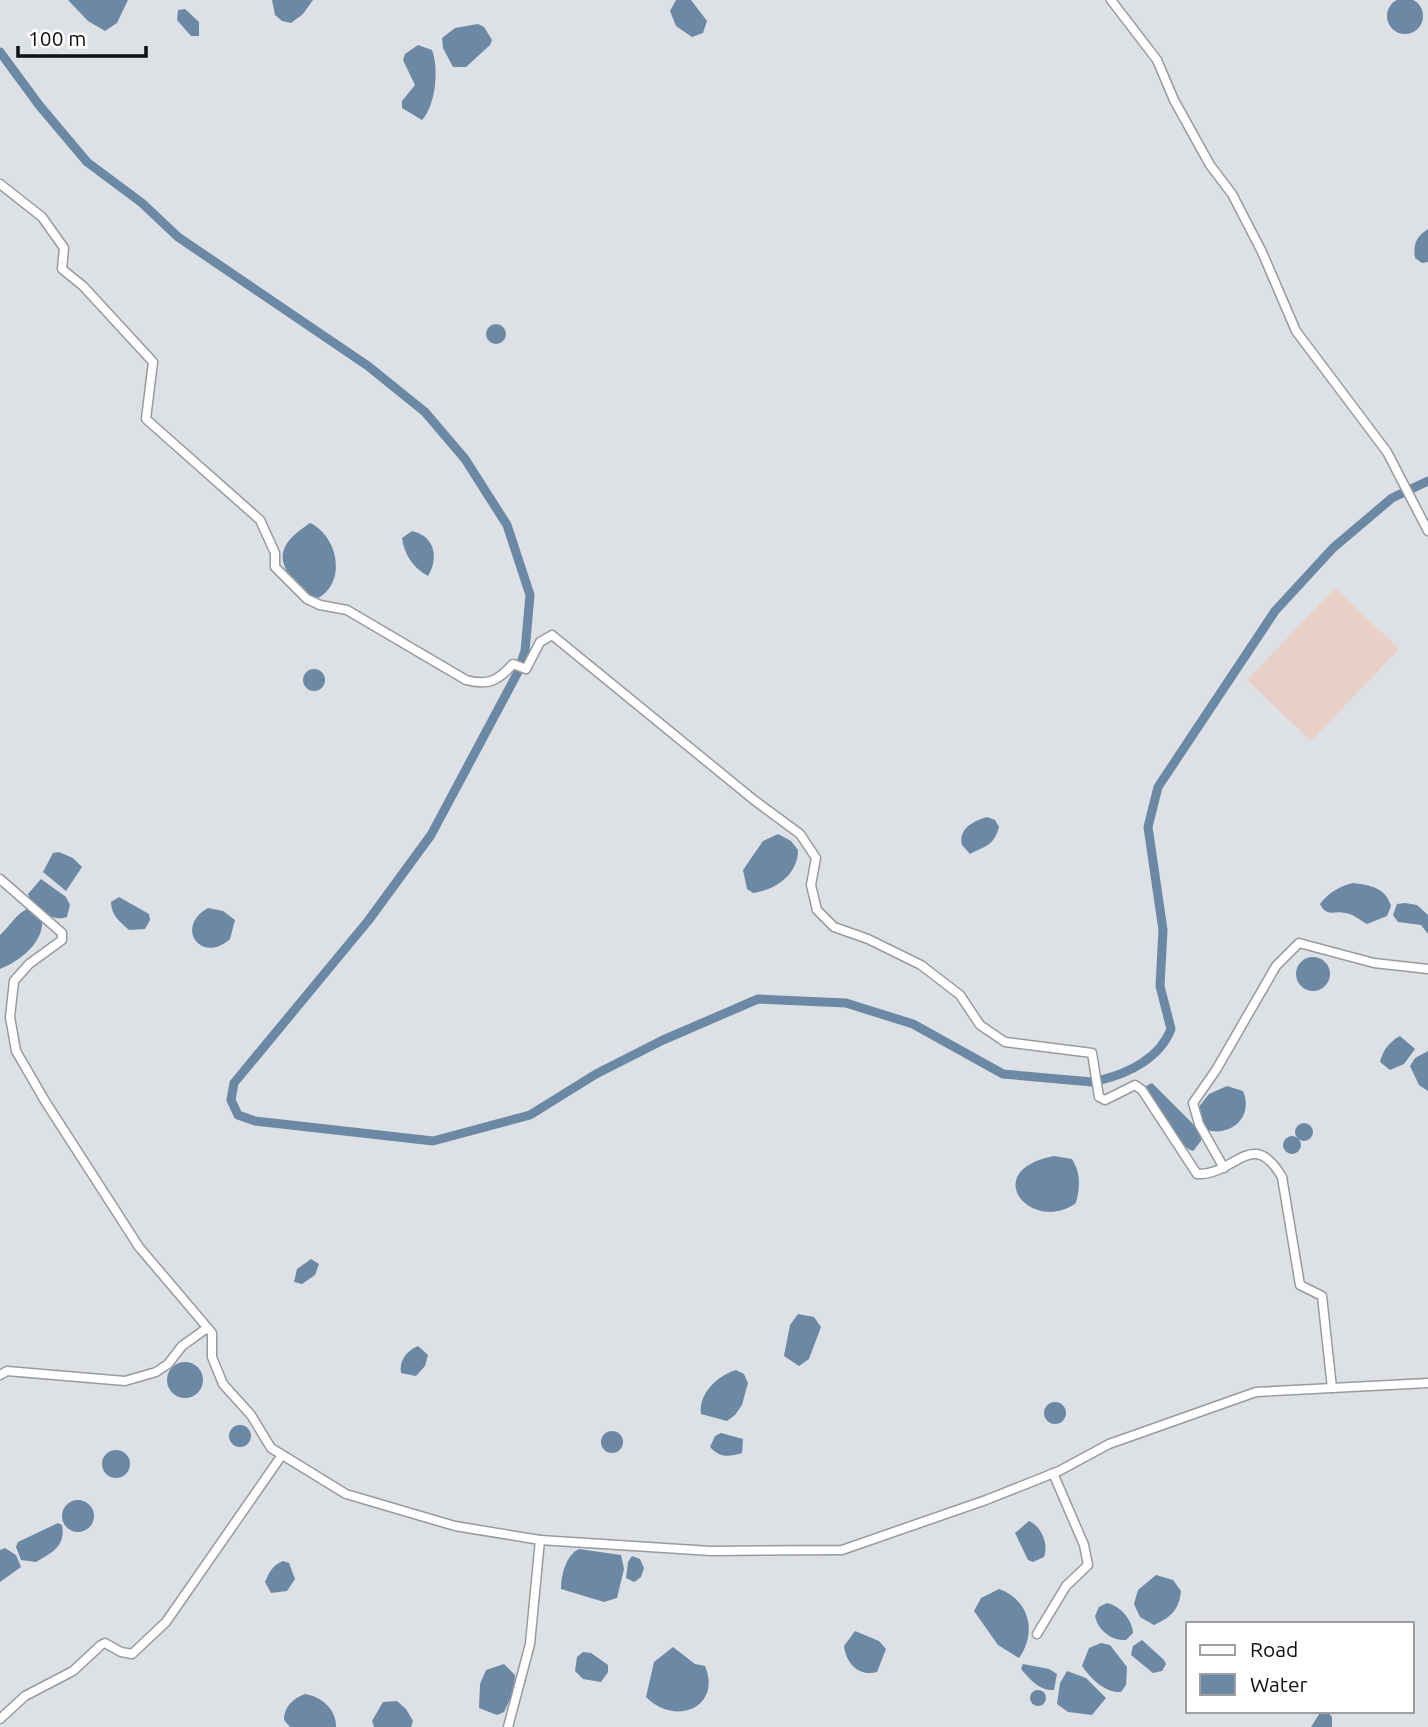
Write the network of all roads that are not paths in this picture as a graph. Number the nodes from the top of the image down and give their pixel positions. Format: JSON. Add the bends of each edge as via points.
{"nodes":[{"id":1,"x":1111,"y":0,"type":"edge"},
{"id":2,"x":0,"y":184,"type":"edge"},
{"id":3,"x":1428,"y":531,"type":"edge"},
{"id":4,"x":0,"y":879,"type":"edge"},
{"id":5,"x":1428,"y":969,"type":"edge"},
{"id":6,"x":1224,"y":1168,"type":"junction"},
{"id":7,"x":208,"y":1328,"type":"junction"},
{"id":8,"x":0,"y":1375,"type":"edge"},
{"id":9,"x":1428,"y":1384,"type":"edge"},
{"id":10,"x":1332,"y":1388,"type":"junction"},
{"id":11,"x":282,"y":1455,"type":"junction"},
{"id":12,"x":1053,"y":1474,"type":"junction"},
{"id":13,"x":540,"y":1540,"type":"junction"},
{"id":14,"x":1037,"y":1634,"type":"dead end"},
{"id":15,"x":0,"y":1719,"type":"edge"},
{"id":16,"x":508,"y":1727,"type":"edge"}],
"edges":[{"from":1,"to":3,"type":"street","via":[[1157,60],[1210,165],[1232,194],[1296,331],[1387,452]]},
{"from":2,"to":6,"type":"street","via":[[42,217],[64,248],[62,268],[153,362],[146,419],[260,520],[275,553],[275,567],[294,588],[320,605],[346,610],[466,680],[489,683],[500,679],[513,664],[526,669],[540,642],[552,635],[800,834],[816,859],[811,885],[817,910],[834,927],[921,965],[960,995],[981,1025],[1005,1042],[1092,1053],[1099,1097],[1105,1100],[1135,1085],[1197,1174]]},
{"from":4,"to":7,"type":"street","via":[[62,933],[55,947],[14,981],[10,1017],[16,1051],[139,1247]]},
{"from":5,"to":6,"type":"street","via":[[1374,963],[1299,943],[1276,966],[1193,1103],[1199,1124]]},
{"from":6,"to":10,"type":"street","via":[[1258,1153],[1273,1163],[1282,1177],[1300,1285],[1322,1296]]},
{"from":7,"to":8,"type":"street","via":[[182,1346],[168,1364],[125,1381],[7,1371]]},
{"from":7,"to":11,"type":"street","via":[[212,1357],[223,1384],[251,1415],[271,1448]]},
{"from":9,"to":10,"type":"street"},
{"from":10,"to":12,"type":"street","via":[[1256,1392],[1109,1444]]},
{"from":11,"to":13,"type":"street","via":[[346,1494],[455,1526]]},
{"from":11,"to":15,"type":"street","via":[[166,1622],[132,1654],[105,1643],[73,1671],[25,1696]]},
{"from":12,"to":13,"type":"street","via":[[842,1550],[711,1551]]},
{"from":12,"to":14,"type":"street","via":[[1088,1565],[1066,1586]]},
{"from":13,"to":16,"type":"street","via":[[530,1644]]}]}
